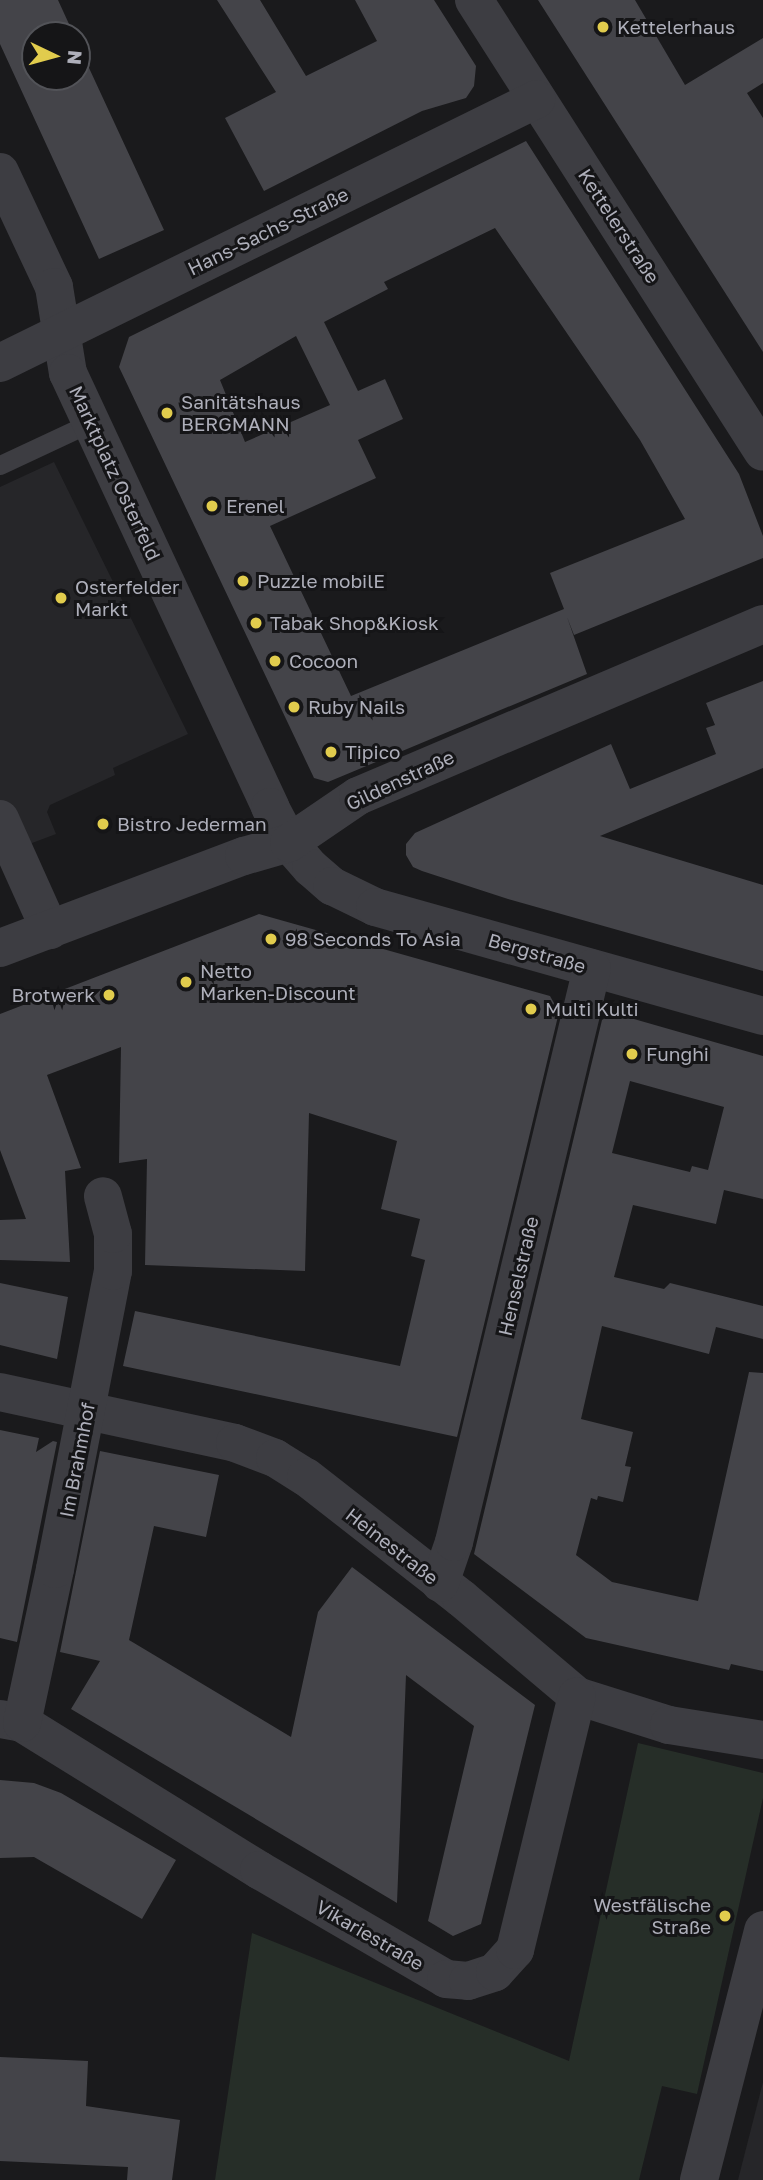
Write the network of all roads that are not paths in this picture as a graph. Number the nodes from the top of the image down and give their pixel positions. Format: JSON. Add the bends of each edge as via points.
{"nodes":[{"id":1,"x":474,"y":0,"type":"edge"},
{"id":2,"x":537,"y":99,"type":"junction"},
{"id":3,"x":0,"y":172,"type":"edge"},
{"id":4,"x":62,"y":334,"type":"junction"},
{"id":5,"x":0,"y":363,"type":"edge"},
{"id":6,"x":92,"y":422,"type":"junction"},
{"id":7,"x":763,"y":452,"type":"edge"},
{"id":8,"x":0,"y":465,"type":"edge"},
{"id":9,"x":763,"y":624,"type":"edge"},
{"id":10,"x":0,"y":819,"type":"edge"},
{"id":11,"x":289,"y":843,"type":"junction"},
{"id":12,"x":50,"y":930,"type":"junction"},
{"id":13,"x":0,"y":948,"type":"edge"},
{"id":14,"x":592,"y":968,"type":"junction"},
{"id":15,"x":763,"y":1016,"type":"edge"},
{"id":16,"x":103,"y":1196,"type":"dead end"},
{"id":17,"x":0,"y":1392,"type":"edge"},
{"id":18,"x":87,"y":1410,"type":"junction"},
{"id":19,"x":440,"y":1583,"type":"junction"},
{"id":20,"x":577,"y":1696,"type":"junction"},
{"id":21,"x":11,"y":1721,"type":"edge"},
{"id":22,"x":763,"y":1740,"type":"edge"},
{"id":23,"x":763,"y":1930,"type":"edge"},
{"id":24,"x":699,"y":2180,"type":"edge"}],
"edges":[{"from":1,"to":2,"type":"street","name":"Kettelerstraße"},
{"from":2,"to":4,"type":"street","name":"Hans-Sachs-Straße"},
{"from":2,"to":7,"type":"street","name":"Kettelerstraße"},
{"from":3,"to":4,"type":"street","name":"Marktplatz Osterfeld","via":[[54,287]]},
{"from":4,"to":5,"type":"street","name":"Hans-Sachs-Straße"},
{"from":4,"to":6,"type":"street","name":"Marktplatz Osterfeld","via":[[68,373]]},
{"from":6,"to":8,"type":"lane"},
{"from":6,"to":11,"type":"street","name":"Marktplatz Osterfeld"},
{"from":9,"to":11,"type":"street","name":"Gildenstraße","via":[[358,796]]},
{"from":10,"to":12,"type":"street"},
{"from":11,"to":12,"type":"street","name":"Gildenstraße"},
{"from":11,"to":14,"type":"street","name":"Bergstraße","via":[[332,886],[375,907]]},
{"from":12,"to":13,"type":"street","name":"Gildenstraße"},
{"from":14,"to":15,"type":"street","name":"Bergstraße"},
{"from":14,"to":19,"type":"street","name":"Henselstraße","via":[[454,1542]]},
{"from":16,"to":18,"type":"street","name":"Im Brahmhof","via":[[113,1234],[113,1270]]},
{"from":17,"to":18,"type":"street","name":"Heinestraße"},
{"from":18,"to":19,"type":"street","name":"Heinestraße","via":[[235,1443],[275,1458],[306,1477]]},
{"from":18,"to":21,"type":"street","name":"Im Brahmhof"},
{"from":19,"to":20,"type":"street","name":"Heinestraße"},
{"from":20,"to":21,"type":"street","name":"Vikariestraße","via":[[515,1950],[495,1972],[468,1980],[446,1979]]},
{"from":20,"to":22,"type":"street","name":"Heinestraße","via":[[669,1725]]},
{"from":23,"to":24,"type":"street"}]}
